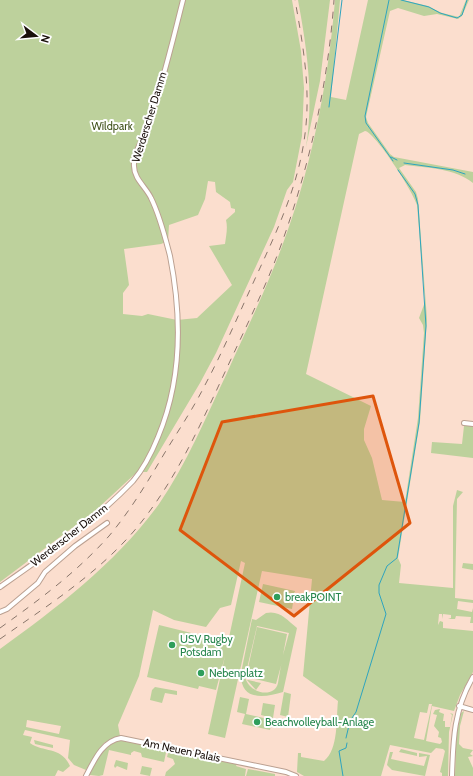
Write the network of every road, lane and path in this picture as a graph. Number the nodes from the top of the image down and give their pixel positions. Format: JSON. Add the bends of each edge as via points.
{"nodes":[{"id":1,"x":182,"y":0,"type":"edge"},
{"id":2,"x":464,"y":423,"type":"dead end"},
{"id":3,"x":473,"y":424,"type":"edge"},
{"id":4,"x":107,"y":523,"type":"dead end"},
{"id":5,"x":0,"y":586,"type":"edge"},
{"id":6,"x":0,"y":612,"type":"edge"},
{"id":7,"x":473,"y":677,"type":"edge"},
{"id":8,"x":459,"y":706,"type":"junction"},
{"id":9,"x":473,"y":710,"type":"edge"},
{"id":10,"x":86,"y":776,"type":"edge"},
{"id":11,"x":296,"y":776,"type":"edge"},
{"id":12,"x":452,"y":776,"type":"edge"}],
"edges":[{"from":1,"to":5,"type":"street","name":"Werderscher Damm","via":[[156,98],[134,165],[136,177],[150,196],[158,215],[172,273],[178,351],[169,408],[153,448],[133,480],[92,519]]},
{"from":2,"to":3,"type":"street"},
{"from":4,"to":6,"type":"street","name":"Werderscher Damm","via":[[45,572],[38,583],[8,609]]},
{"from":7,"to":8,"type":"street"},
{"from":8,"to":9,"type":"street"},
{"from":8,"to":12,"type":"street","via":[[452,740]]},
{"from":10,"to":11,"type":"street","name":"Am Neuen Palais","via":[[102,749],[111,741],[121,738]]}]}
